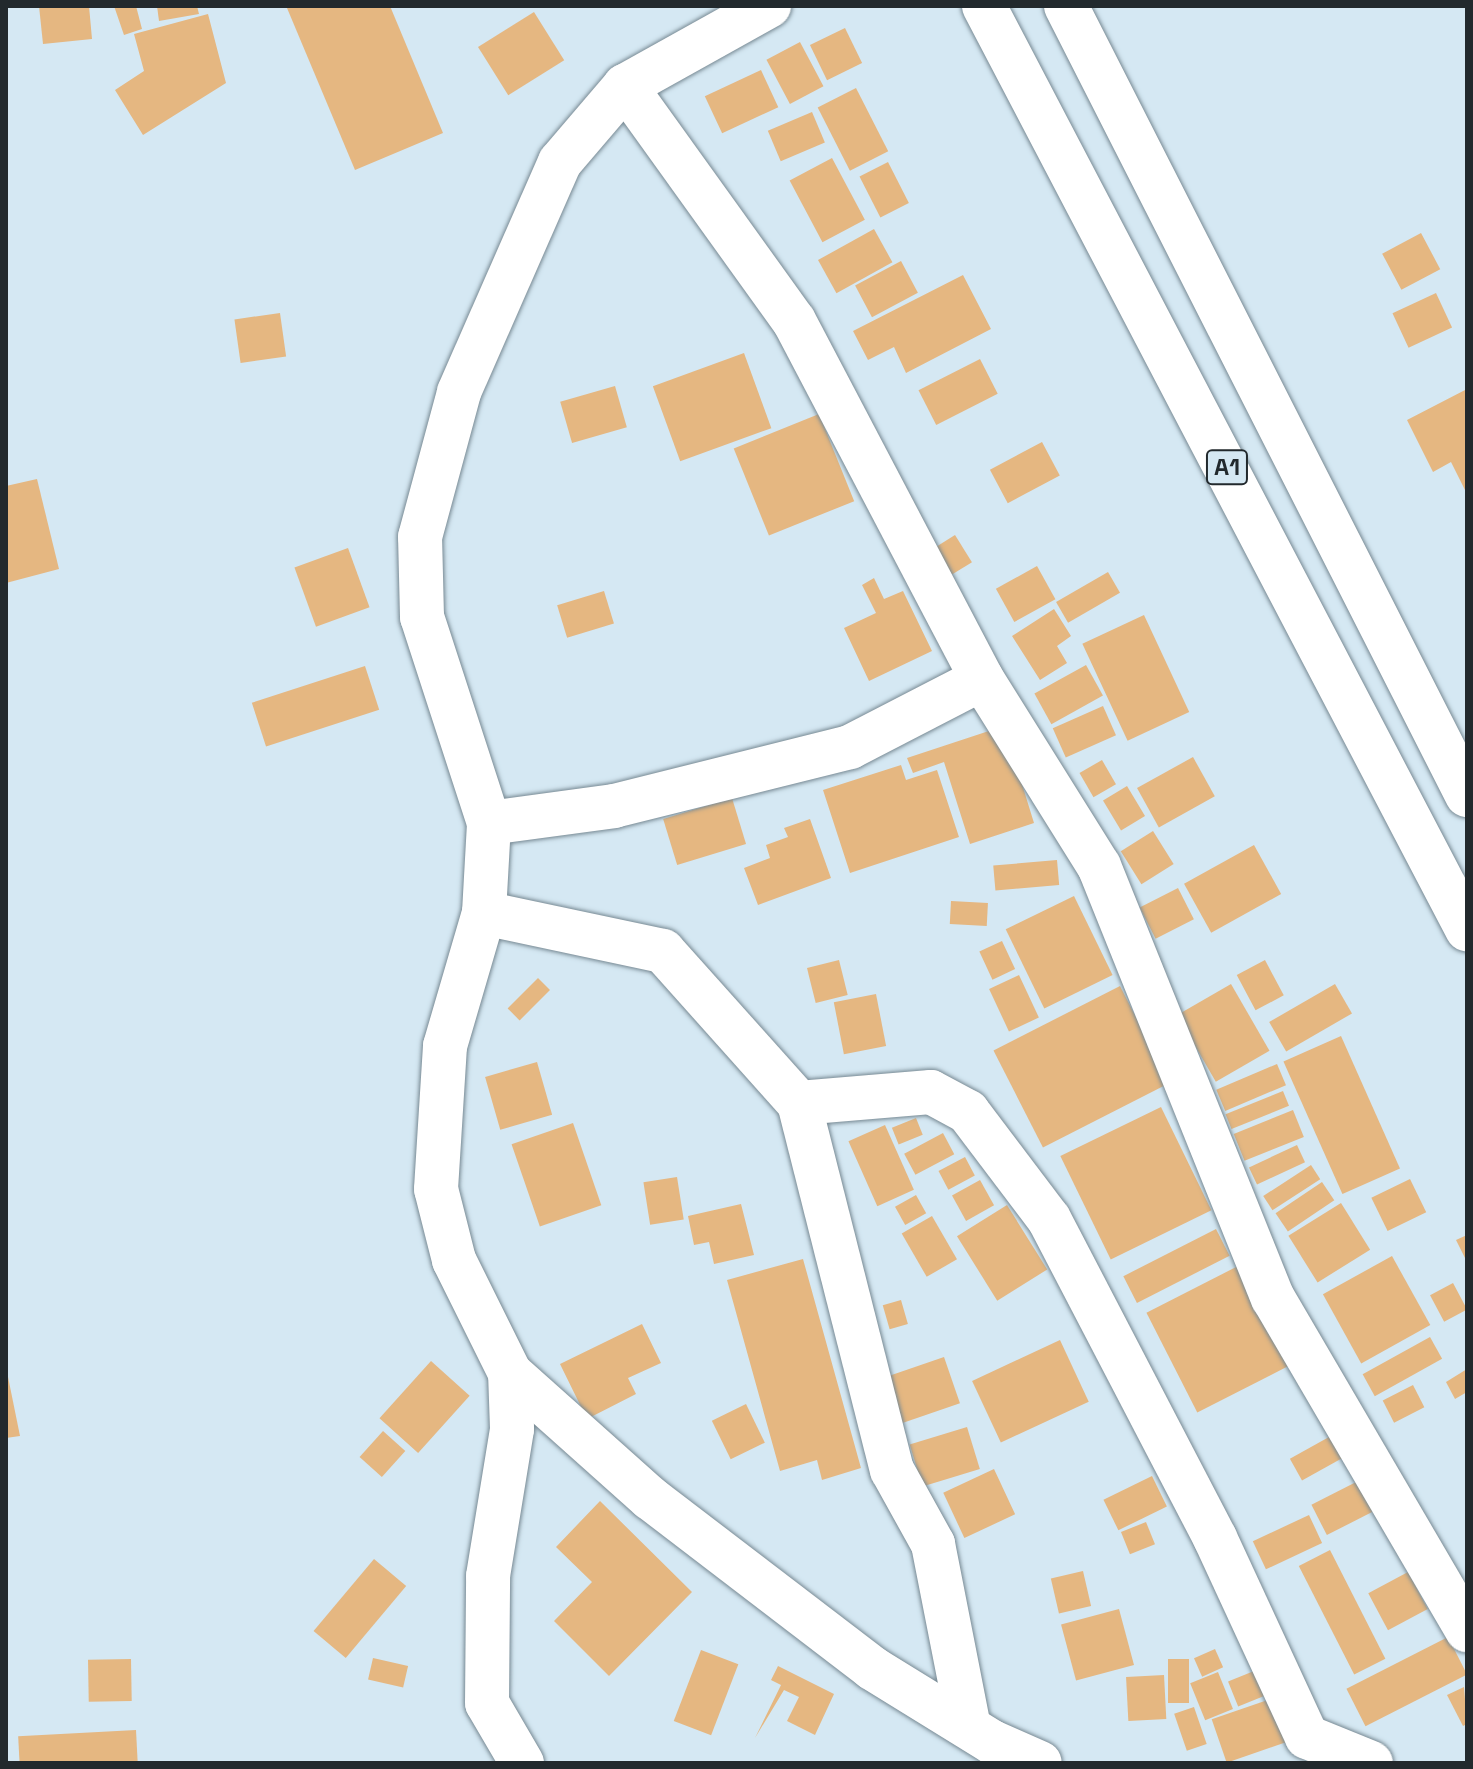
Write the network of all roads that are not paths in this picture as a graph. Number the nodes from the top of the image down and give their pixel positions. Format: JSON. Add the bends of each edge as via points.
{"nodes":[{"id":1,"x":769,"y":6,"type":"edge"},
{"id":2,"x":984,"y":6,"type":"edge"},
{"id":3,"x":1066,"y":6,"type":"edge"},
{"id":4,"x":625,"y":86,"type":"junction"},
{"id":5,"x":982,"y":679,"type":"junction"},
{"id":6,"x":1467,"y":795,"type":"edge"},
{"id":7,"x":489,"y":823,"type":"junction"},
{"id":8,"x":484,"y":913,"type":"junction"},
{"id":9,"x":1467,"y":929,"type":"edge"},
{"id":10,"x":799,"y":1103,"type":"junction"},
{"id":11,"x":510,"y":1373,"type":"junction"},
{"id":12,"x":1467,"y":1630,"type":"edge"},
{"id":13,"x":968,"y":1722,"type":"junction"},
{"id":14,"x":522,"y":1763,"type":"edge"},
{"id":15,"x":1040,"y":1763,"type":"edge"},
{"id":16,"x":1371,"y":1763,"type":"edge"}],
"edges":[{"from":1,"to":4,"type":"main road"},
{"from":2,"to":9,"type":"main road","number":"A1"},
{"from":3,"to":6,"type":"main road","number":"A1"},
{"from":4,"to":5,"type":"main road","via":[[794,321]]},
{"from":4,"to":7,"type":"main road","via":[[560,162],[516,258],[459,392],[420,537],[422,617]]},
{"from":5,"to":7,"type":"main road","via":[[850,747],[614,806]]},
{"from":5,"to":12,"type":"main road","via":[[1099,866],[1273,1298]]},
{"from":7,"to":8,"type":"main road"},
{"from":8,"to":10,"type":"main road","via":[[663,951]]},
{"from":8,"to":11,"type":"main road","via":[[445,1046],[436,1189],[454,1260]]},
{"from":10,"to":13,"type":"main road","via":[[892,1470],[933,1544]]},
{"from":10,"to":16,"type":"main road","via":[[931,1092],[968,1112],[1049,1219],[1215,1538],[1307,1737]]},
{"from":11,"to":13,"type":"main road","via":[[738,1567],[872,1668]]},
{"from":11,"to":14,"type":"main road","via":[[512,1429],[488,1576],[487,1703]]},
{"from":13,"to":15,"type":"main road","via":[[992,1742]]}]}
